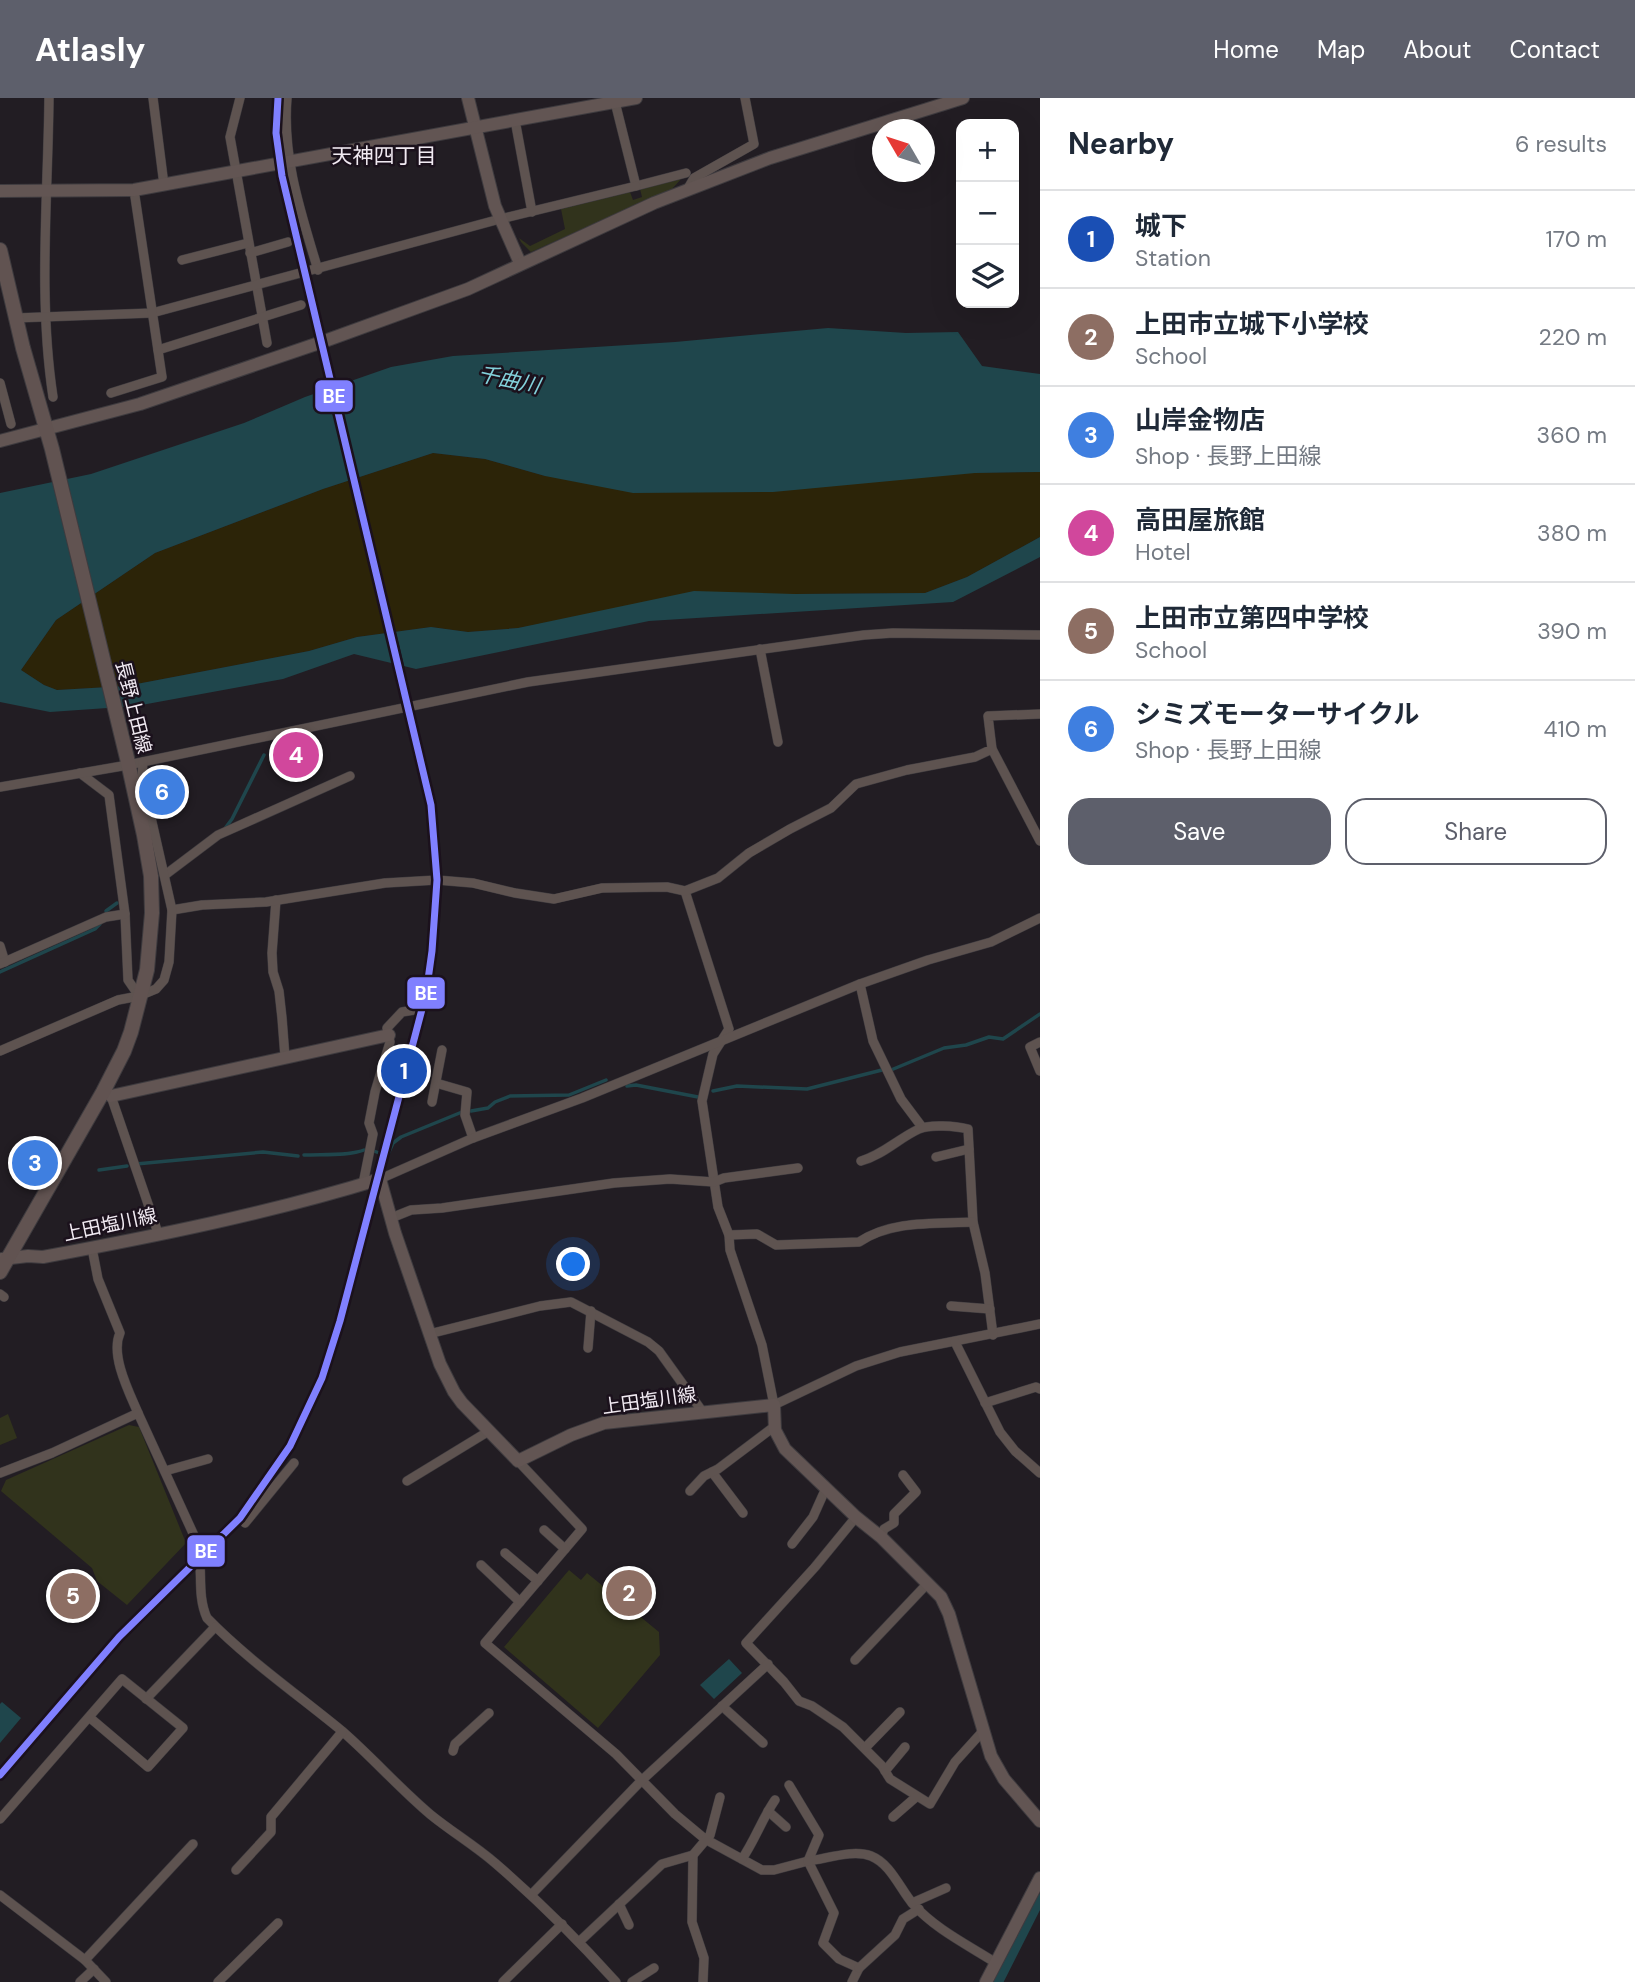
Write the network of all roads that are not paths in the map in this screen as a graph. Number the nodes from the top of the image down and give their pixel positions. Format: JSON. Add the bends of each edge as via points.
{"nodes":[{"id":1,"x":49,"y":98,"type":"edge"},
{"id":2,"x":153,"y":98,"type":"edge"},
{"id":3,"x":240,"y":98,"type":"edge"},
{"id":4,"x":287,"y":98,"type":"edge"},
{"id":5,"x":468,"y":98,"type":"edge"},
{"id":6,"x":636,"y":98,"type":"edge"},
{"id":7,"x":745,"y":98,"type":"edge"},
{"id":8,"x":963,"y":98,"type":"edge"},
{"id":9,"x":615,"y":100,"type":"edge"},
{"id":10,"x":515,"y":120,"type":"junction"},
{"id":11,"x":475,"y":128,"type":"junction"},
{"id":12,"x":289,"y":163,"type":"junction"},
{"id":13,"x":236,"y":171,"type":"junction"},
{"id":14,"x":686,"y":173,"type":"dead end"},
{"id":15,"x":164,"y":185,"type":"junction"},
{"id":16,"x":636,"y":186,"type":"junction"},
{"id":17,"x":134,"y":190,"type":"junction"},
{"id":18,"x":687,"y":190,"type":"junction"},
{"id":19,"x":0,"y":191,"type":"edge"},
{"id":20,"x":48,"y":191,"type":"junction"},
{"id":21,"x":532,"y":212,"type":"junction"},
{"id":22,"x":499,"y":219,"type":"junction"},
{"id":23,"x":288,"y":242,"type":"dead end"},
{"id":24,"x":249,"y":248,"type":"junction"},
{"id":25,"x":0,"y":250,"type":"edge"},
{"id":26,"x":182,"y":260,"type":"dead end"},
{"id":27,"x":520,"y":263,"type":"junction"},
{"id":28,"x":318,"y":270,"type":"junction"},
{"id":29,"x":255,"y":285,"type":"junction"},
{"id":30,"x":4,"y":288,"type":"edge"},
{"id":31,"x":301,"y":305,"type":"dead end"},
{"id":32,"x":152,"y":313,"type":"junction"},
{"id":33,"x":261,"y":316,"type":"junction"},
{"id":34,"x":15,"y":318,"type":"junction"},
{"id":35,"x":45,"y":318,"type":"junction"},
{"id":36,"x":267,"y":343,"type":"dead end"},
{"id":37,"x":158,"y":349,"type":"junction"},
{"id":38,"x":0,"y":383,"type":"edge"},
{"id":39,"x":111,"y":393,"type":"dead end"},
{"id":40,"x":53,"y":397,"type":"dead end"},
{"id":41,"x":11,"y":424,"type":"dead end"},
{"id":42,"x":45,"y":428,"type":"junction"},
{"id":43,"x":0,"y":441,"type":"edge"},
{"id":44,"x":1040,"y":635,"type":"edge"},
{"id":45,"x":761,"y":649,"type":"junction"},
{"id":46,"x":1040,"y":714,"type":"edge"},
{"id":47,"x":778,"y":742,"type":"dead end"},
{"id":48,"x":992,"y":749,"type":"junction"},
{"id":49,"x":133,"y":762,"type":"junction"},
{"id":50,"x":80,"y":773,"type":"junction"},
{"id":51,"x":350,"y":776,"type":"dead end"},
{"id":52,"x":0,"y":787,"type":"edge"},
{"id":53,"x":1040,"y":841,"type":"edge"},
{"id":54,"x":165,"y":875,"type":"junction"},
{"id":55,"x":685,"y":891,"type":"junction"},
{"id":56,"x":276,"y":900,"type":"junction"},
{"id":57,"x":172,"y":910,"type":"junction"},
{"id":58,"x":125,"y":914,"type":"junction"},
{"id":59,"x":1040,"y":918,"type":"edge"},
{"id":60,"x":0,"y":946,"type":"edge"},
{"id":61,"x":3,"y":963,"type":"edge"},
{"id":62,"x":860,"y":984,"type":"junction"},
{"id":63,"x":139,"y":996,"type":"junction"},
{"id":64,"x":414,"y":1010,"type":"dead end"},
{"id":65,"x":389,"y":1035,"type":"junction"},
{"id":66,"x":722,"y":1040,"type":"junction"},
{"id":67,"x":1040,"y":1042,"type":"edge"},
{"id":68,"x":442,"y":1050,"type":"dead end"},
{"id":69,"x":0,"y":1051,"type":"edge"},
{"id":70,"x":285,"y":1057,"type":"junction"},
{"id":71,"x":1040,"y":1071,"type":"edge"},
{"id":72,"x":436,"y":1083,"type":"junction"},
{"id":73,"x":107,"y":1094,"type":"junction"},
{"id":74,"x":432,"y":1102,"type":"dead end"},
{"id":75,"x":922,"y":1127,"type":"junction"},
{"id":76,"x":472,"y":1138,"type":"junction"},
{"id":77,"x":969,"y":1149,"type":"junction"},
{"id":78,"x":936,"y":1157,"type":"dead end"},
{"id":79,"x":861,"y":1161,"type":"dead end"},
{"id":80,"x":798,"y":1168,"type":"dead end"},
{"id":81,"x":380,"y":1179,"type":"junction"},
{"id":82,"x":714,"y":1182,"type":"junction"},
{"id":83,"x":363,"y":1184,"type":"junction"},
{"id":84,"x":391,"y":1218,"type":"junction"},
{"id":85,"x":973,"y":1222,"type":"junction"},
{"id":86,"x":158,"y":1233,"type":"junction"},
{"id":87,"x":729,"y":1235,"type":"junction"},
{"id":88,"x":92,"y":1248,"type":"junction"},
{"id":89,"x":2,"y":1264,"type":"edge"},
{"id":90,"x":951,"y":1306,"type":"dead end"},
{"id":91,"x":990,"y":1309,"type":"junction"},
{"id":92,"x":591,"y":1311,"type":"junction"},
{"id":93,"x":1040,"y":1324,"type":"edge"},
{"id":94,"x":429,"y":1334,"type":"junction"},
{"id":95,"x":993,"y":1335,"type":"junction"},
{"id":96,"x":956,"y":1342,"type":"junction"},
{"id":97,"x":588,"y":1348,"type":"dead end"},
{"id":98,"x":1040,"y":1388,"type":"edge"},
{"id":99,"x":985,"y":1403,"type":"junction"},
{"id":100,"x":774,"y":1405,"type":"junction"},
{"id":101,"x":702,"y":1411,"type":"junction"},
{"id":102,"x":138,"y":1413,"type":"junction"},
{"id":103,"x":775,"y":1426,"type":"junction"},
{"id":104,"x":489,"y":1431,"type":"junction"},
{"id":105,"x":208,"y":1460,"type":"dead end"},
{"id":106,"x":518,"y":1461,"type":"junction"},
{"id":107,"x":294,"y":1462,"type":"dead end"},
{"id":108,"x":165,"y":1471,"type":"junction"},
{"id":109,"x":712,"y":1472,"type":"junction"},
{"id":110,"x":0,"y":1473,"type":"edge"},
{"id":111,"x":1040,"y":1473,"type":"edge"},
{"id":112,"x":903,"y":1475,"type":"dead end"},
{"id":113,"x":407,"y":1481,"type":"dead end"},
{"id":114,"x":826,"y":1488,"type":"junction"},
{"id":115,"x":690,"y":1491,"type":"dead end"},
{"id":116,"x":743,"y":1513,"type":"dead end"},
{"id":117,"x":856,"y":1517,"type":"junction"},
{"id":118,"x":245,"y":1523,"type":"dead end"},
{"id":119,"x":544,"y":1530,"type":"dead end"},
{"id":120,"x":881,"y":1536,"type":"junction"},
{"id":121,"x":792,"y":1544,"type":"dead end"},
{"id":122,"x":565,"y":1549,"type":"junction"},
{"id":123,"x":505,"y":1553,"type":"dead end"},
{"id":124,"x":481,"y":1565,"type":"dead end"},
{"id":125,"x":538,"y":1581,"type":"junction"},
{"id":126,"x":927,"y":1584,"type":"junction"},
{"id":127,"x":520,"y":1602,"type":"junction"},
{"id":128,"x":215,"y":1627,"type":"junction"},
{"id":129,"x":855,"y":1660,"type":"dead end"},
{"id":130,"x":768,"y":1664,"type":"junction"},
{"id":131,"x":146,"y":1699,"type":"junction"},
{"id":132,"x":722,"y":1706,"type":"junction"},
{"id":133,"x":900,"y":1712,"type":"dead end"},
{"id":134,"x":489,"y":1713,"type":"dead end"},
{"id":135,"x":89,"y":1717,"type":"junction"},
{"id":136,"x":342,"y":1731,"type":"junction"},
{"id":137,"x":983,"y":1731,"type":"junction"},
{"id":138,"x":763,"y":1743,"type":"dead end"},
{"id":139,"x":905,"y":1747,"type":"dead end"},
{"id":140,"x":864,"y":1748,"type":"junction"},
{"id":141,"x":453,"y":1751,"type":"dead end"},
{"id":142,"x":885,"y":1771,"type":"junction"},
{"id":143,"x":641,"y":1781,"type":"junction"},
{"id":144,"x":789,"y":1785,"type":"dead end"},
{"id":145,"x":720,"y":1797,"type":"dead end"},
{"id":146,"x":916,"y":1797,"type":"junction"},
{"id":147,"x":775,"y":1800,"type":"dead end"},
{"id":148,"x":768,"y":1811,"type":"junction"},
{"id":149,"x":892,"y":1817,"type":"dead end"},
{"id":150,"x":0,"y":1819,"type":"edge"},
{"id":151,"x":1040,"y":1821,"type":"edge"},
{"id":152,"x":786,"y":1827,"type":"dead end"},
{"id":153,"x":705,"y":1839,"type":"junction"},
{"id":154,"x":193,"y":1844,"type":"dead end"},
{"id":155,"x":693,"y":1855,"type":"junction"},
{"id":156,"x":742,"y":1859,"type":"junction"},
{"id":157,"x":808,"y":1861,"type":"junction"},
{"id":158,"x":236,"y":1870,"type":"dead end"},
{"id":159,"x":1040,"y":1878,"type":"edge"},
{"id":160,"x":946,"y":1888,"type":"dead end"},
{"id":161,"x":0,"y":1895,"type":"edge"},
{"id":162,"x":531,"y":1895,"type":"junction"},
{"id":163,"x":619,"y":1904,"type":"junction"},
{"id":164,"x":916,"y":1906,"type":"junction"},
{"id":165,"x":278,"y":1923,"type":"dead end"},
{"id":166,"x":562,"y":1924,"type":"junction"},
{"id":167,"x":629,"y":1925,"type":"dead end"},
{"id":168,"x":579,"y":1942,"type":"junction"},
{"id":169,"x":85,"y":1960,"type":"junction"},
{"id":170,"x":996,"y":1962,"type":"junction"},
{"id":171,"x":654,"y":1968,"type":"dead end"},
{"id":172,"x":859,"y":1968,"type":"junction"},
{"id":173,"x":94,"y":1969,"type":"junction"},
{"id":174,"x":80,"y":1982,"type":"edge"},
{"id":175,"x":106,"y":1982,"type":"edge"},
{"id":176,"x":218,"y":1982,"type":"edge"},
{"id":177,"x":503,"y":1982,"type":"edge"},
{"id":178,"x":616,"y":1982,"type":"edge"},
{"id":179,"x":632,"y":1982,"type":"edge"},
{"id":180,"x":703,"y":1982,"type":"edge"},
{"id":181,"x":852,"y":1982,"type":"edge"},
{"id":182,"x":986,"y":1982,"type":"edge"}],
"edges":[{"from":1,"to":20,"type":"street"},
{"from":2,"to":15,"type":"street"},
{"from":3,"to":13,"type":"street","via":[[230,137]]},
{"from":4,"to":12,"type":"street"},
{"from":5,"to":11,"type":"street"},
{"from":6,"to":9,"type":"street"},
{"from":7,"to":18,"type":"street","via":[[754,144],[694,178]]},
{"from":8,"to":18,"type":"street","via":[[770,158]]},
{"from":9,"to":10,"type":"street"},
{"from":9,"to":16,"type":"street"},
{"from":10,"to":11,"type":"street"},
{"from":10,"to":21,"type":"street"},
{"from":11,"to":12,"type":"street"},
{"from":11,"to":22,"type":"street"},
{"from":12,"to":13,"type":"street"},
{"from":12,"to":28,"type":"street"},
{"from":13,"to":15,"type":"street"},
{"from":13,"to":24,"type":"street"},
{"from":14,"to":16,"type":"street"},
{"from":15,"to":17,"type":"street"},
{"from":16,"to":21,"type":"street"},
{"from":17,"to":20,"type":"street"},
{"from":17,"to":32,"type":"street"},
{"from":18,"to":27,"type":"street"},
{"from":19,"to":20,"type":"street"},
{"from":20,"to":35,"type":"street"},
{"from":21,"to":22,"type":"street"},
{"from":22,"to":27,"type":"street"},
{"from":22,"to":28,"type":"street"},
{"from":23,"to":24,"type":"street"},
{"from":24,"to":26,"type":"street"},
{"from":24,"to":29,"type":"street"},
{"from":25,"to":30,"type":"main road","name":"長野上田線"},
{"from":27,"to":42,"type":"street","via":[[468,289],[322,342],[140,404]]},
{"from":28,"to":29,"type":"street"},
{"from":29,"to":32,"type":"street"},
{"from":29,"to":33,"type":"street"},
{"from":30,"to":34,"type":"main road","name":"長野上田線"},
{"from":31,"to":33,"type":"street"},
{"from":32,"to":35,"type":"street"},
{"from":32,"to":37,"type":"street"},
{"from":33,"to":36,"type":"street"},
{"from":33,"to":37,"type":"street"},
{"from":34,"to":35,"type":"street"},
{"from":34,"to":42,"type":"main road","name":"長野上田線"},
{"from":35,"to":40,"type":"street"},
{"from":37,"to":39,"type":"street","via":[[162,377]]},
{"from":38,"to":41,"type":"street"},
{"from":42,"to":43,"type":"street"},
{"from":42,"to":49,"type":"main road","name":"長野上田線"},
{"from":44,"to":45,"type":"street","via":[[893,633]]},
{"from":45,"to":47,"type":"street"},
{"from":45,"to":49,"type":"street","via":[[528,682]]},
{"from":46,"to":48,"type":"street","via":[[988,716]]},
{"from":48,"to":53,"type":"street"},
{"from":48,"to":55,"type":"street","via":[[975,757],[856,784],[831,808],[760,847],[718,877]]},
{"from":49,"to":50,"type":"street"},
{"from":49,"to":54,"type":"street","via":[[142,778]]},
{"from":49,"to":63,"type":"main road","name":"長野上田線","via":[[151,876],[152,913],[150,950]]},
{"from":50,"to":52,"type":"street"},
{"from":50,"to":58,"type":"street","via":[[109,795]]},
{"from":51,"to":54,"type":"street","via":[[218,835]]},
{"from":54,"to":57,"type":"street"},
{"from":55,"to":56,"type":"street","via":[[609,888],[554,899],[437,880]]},
{"from":55,"to":66,"type":"street","via":[[729,1029]]},
{"from":56,"to":57,"type":"street"},
{"from":56,"to":70,"type":"street","via":[[272,962]]},
{"from":57,"to":63,"type":"street","via":[[164,980]]},
{"from":58,"to":61,"type":"street","via":[[106,917]]},
{"from":58,"to":63,"type":"street","via":[[128,980]]},
{"from":59,"to":62,"type":"street","via":[[991,942]]},
{"from":60,"to":61,"type":"street"},
{"from":62,"to":66,"type":"street"},
{"from":62,"to":75,"type":"street","via":[[873,1041],[901,1099]]},
{"from":63,"to":69,"type":"street","via":[[118,1000]]},
{"from":63,"to":73,"type":"main road","name":"長野上田線","via":[[131,1032]]},
{"from":64,"to":65,"type":"street","via":[[402,1012],[387,1028]]},
{"from":65,"to":70,"type":"street"},
{"from":65,"to":83,"type":"street","via":[[369,1123],[373,1133]]},
{"from":66,"to":76,"type":"street"},
{"from":66,"to":82,"type":"street","via":[[713,1054],[702,1101]]},
{"from":67,"to":71,"type":"street","via":[[1030,1047]]},
{"from":68,"to":72,"type":"street"},
{"from":70,"to":73,"type":"street"},
{"from":72,"to":74,"type":"street"},
{"from":72,"to":76,"type":"street","via":[[467,1092],[465,1115]]},
{"from":73,"to":86,"type":"street"},
{"from":73,"to":89,"type":"main road","name":"長野上田線"},
{"from":75,"to":77,"type":"street","via":[[968,1129]]},
{"from":75,"to":79,"type":"street"},
{"from":76,"to":81,"type":"street"},
{"from":77,"to":78,"type":"street"},
{"from":77,"to":85,"type":"street"},
{"from":80,"to":82,"type":"street"},
{"from":81,"to":83,"type":"street","name":"上田塩川線"},
{"from":81,"to":84,"type":"street"},
{"from":82,"to":84,"type":"street","via":[[614,1183],[411,1210]]},
{"from":82,"to":87,"type":"street"},
{"from":83,"to":86,"type":"street","name":"上田塩川線"},
{"from":84,"to":94,"type":"street"},
{"from":85,"to":87,"type":"street","via":[[890,1227],[859,1242],[776,1245],[757,1234]]},
{"from":85,"to":91,"type":"street"},
{"from":86,"to":88,"type":"street","name":"上田塩川線"},
{"from":87,"to":100,"type":"street","via":[[762,1345]]},
{"from":88,"to":89,"type":"street","name":"上田塩川線"},
{"from":88,"to":102,"type":"street","via":[[98,1279],[120,1334],[116,1350]]},
{"from":90,"to":91,"type":"street"},
{"from":91,"to":95,"type":"street"},
{"from":92,"to":94,"type":"street","via":[[571,1302],[561,1303]]},
{"from":92,"to":97,"type":"street"},
{"from":92,"to":101,"type":"street","via":[[659,1351]]},
{"from":93,"to":95,"type":"street"},
{"from":94,"to":104,"type":"street","via":[[454,1392]]},
{"from":95,"to":96,"type":"street"},
{"from":96,"to":99,"type":"street"},
{"from":96,"to":100,"type":"street","via":[[856,1366]]},
{"from":98,"to":99,"type":"street"},
{"from":99,"to":111,"type":"street","via":[[1000,1432]]},
{"from":100,"to":101,"type":"street","name":"上田塩川線"},
{"from":100,"to":103,"type":"street"},
{"from":101,"to":106,"type":"street","name":"上田塩川線","via":[[604,1423]]},
{"from":102,"to":108,"type":"street"},
{"from":102,"to":110,"type":"street"},
{"from":103,"to":109,"type":"street"},
{"from":103,"to":114,"type":"street","via":[[785,1449]]},
{"from":104,"to":106,"type":"street"},
{"from":104,"to":113,"type":"street"},
{"from":105,"to":108,"type":"street"},
{"from":106,"to":122,"type":"street","via":[[582,1529]]},
{"from":107,"to":118,"type":"street"},
{"from":108,"to":128,"type":"street","via":[[197,1542],[203,1610]]},
{"from":109,"to":115,"type":"street"},
{"from":109,"to":116,"type":"street"},
{"from":112,"to":120,"type":"street","via":[[916,1492],[894,1514],[894,1523]]},
{"from":114,"to":117,"type":"street"},
{"from":114,"to":121,"type":"street","via":[[813,1517]]},
{"from":117,"to":120,"type":"street"},
{"from":117,"to":130,"type":"street","via":[[746,1643]]},
{"from":119,"to":122,"type":"street"},
{"from":120,"to":126,"type":"street"},
{"from":122,"to":125,"type":"street"},
{"from":123,"to":125,"type":"street"},
{"from":124,"to":127,"type":"street"},
{"from":125,"to":127,"type":"street"},
{"from":126,"to":129,"type":"street"},
{"from":126,"to":137,"type":"street","via":[[942,1597],[949,1614]]},
{"from":127,"to":143,"type":"street","via":[[485,1643],[616,1754]]},
{"from":128,"to":131,"type":"street"},
{"from":128,"to":136,"type":"street"},
{"from":130,"to":132,"type":"street"},
{"from":130,"to":140,"type":"street","via":[[799,1701],[827,1716]]},
{"from":131,"to":135,"type":"street","via":[[122,1679]]},
{"from":131,"to":135,"type":"street","via":[[183,1728],[148,1767]]},
{"from":132,"to":138,"type":"street"},
{"from":132,"to":143,"type":"street"},
{"from":133,"to":140,"type":"street"},
{"from":134,"to":141,"type":"street"},
{"from":135,"to":150,"type":"street"},
{"from":136,"to":158,"type":"street","via":[[271,1817],[271,1832]]},
{"from":136,"to":162,"type":"street","via":[[407,1794]]},
{"from":137,"to":146,"type":"street","via":[[955,1762],[930,1804]]},
{"from":137,"to":151,"type":"street","via":[[1004,1779]]},
{"from":139,"to":142,"type":"street"},
{"from":140,"to":142,"type":"street"},
{"from":142,"to":146,"type":"street"},
{"from":143,"to":153,"type":"street"},
{"from":143,"to":162,"type":"street"},
{"from":144,"to":157,"type":"street","via":[[819,1835]]},
{"from":145,"to":153,"type":"street"},
{"from":146,"to":149,"type":"street"},
{"from":147,"to":148,"type":"street"},
{"from":148,"to":152,"type":"street"},
{"from":148,"to":156,"type":"street"},
{"from":153,"to":155,"type":"street"},
{"from":153,"to":156,"type":"street"},
{"from":154,"to":169,"type":"street"},
{"from":155,"to":163,"type":"street","via":[[662,1864]]},
{"from":155,"to":180,"type":"street","via":[[692,1922],[704,1958]]},
{"from":156,"to":157,"type":"street","via":[[762,1870]]},
{"from":157,"to":164,"type":"street","via":[[862,1854],[874,1857]]},
{"from":157,"to":172,"type":"street","via":[[834,1913],[823,1943],[839,1959]]},
{"from":159,"to":170,"type":"street"},
{"from":160,"to":164,"type":"street"},
{"from":161,"to":169,"type":"street"},
{"from":162,"to":166,"type":"street"},
{"from":163,"to":167,"type":"street"},
{"from":163,"to":168,"type":"street"},
{"from":164,"to":170,"type":"street"},
{"from":164,"to":172,"type":"street","via":[[895,1935]]},
{"from":165,"to":176,"type":"street"},
{"from":166,"to":168,"type":"street"},
{"from":166,"to":177,"type":"street"},
{"from":168,"to":178,"type":"street"},
{"from":169,"to":173,"type":"street"},
{"from":170,"to":182,"type":"street"},
{"from":171,"to":179,"type":"street"},
{"from":172,"to":181,"type":"street"},
{"from":173,"to":174,"type":"street"},
{"from":173,"to":175,"type":"street"}]}
